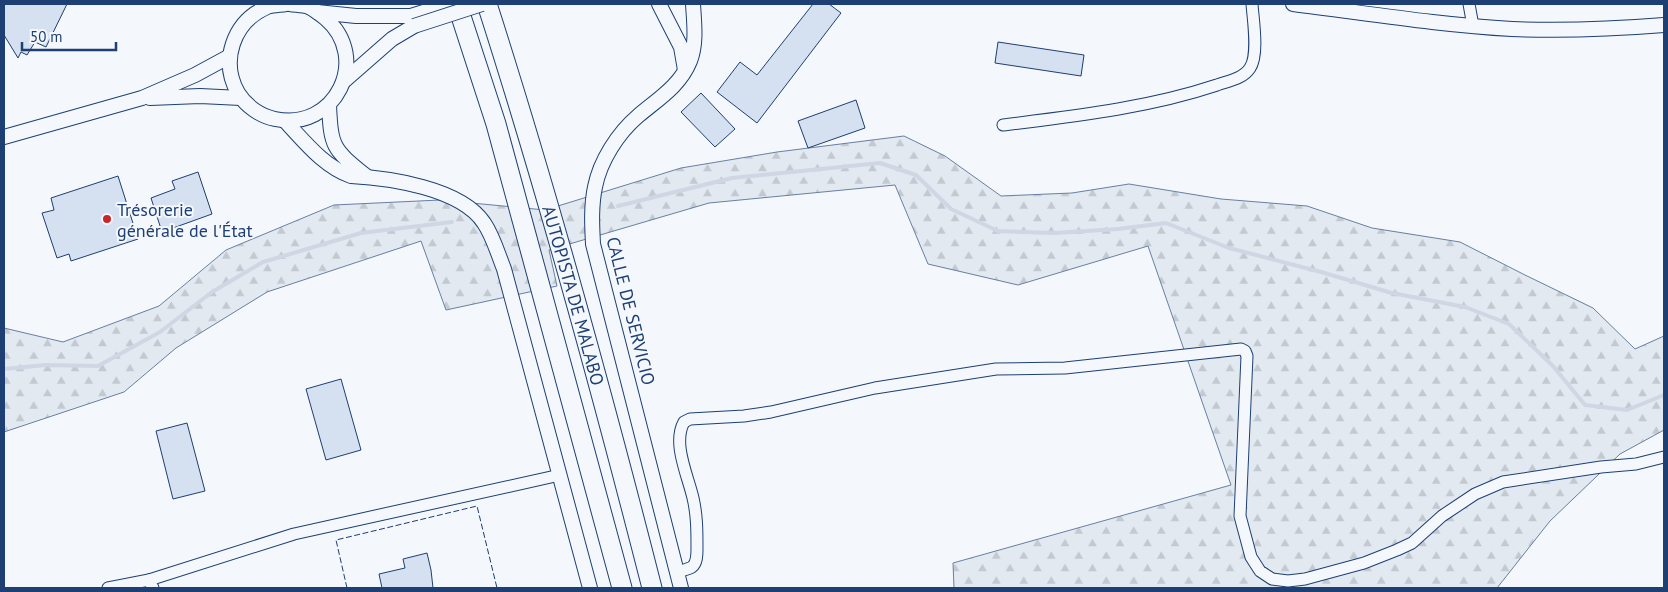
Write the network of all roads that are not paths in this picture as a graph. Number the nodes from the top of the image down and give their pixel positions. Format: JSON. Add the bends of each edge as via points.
{"nodes":[{"id":1,"x":286,"y":4,"type":"edge"},
{"id":2,"x":290,"y":4,"type":"edge"},
{"id":3,"x":449,"y":4,"type":"edge"},
{"id":4,"x":457,"y":4,"type":"edge"},
{"id":5,"x":482,"y":4,"type":"edge"},
{"id":6,"x":487,"y":4,"type":"edge"},
{"id":7,"x":659,"y":4,"type":"edge"},
{"id":8,"x":693,"y":4,"type":"edge"},
{"id":9,"x":1252,"y":4,"type":"edge"},
{"id":10,"x":1293,"y":4,"type":"edge"},
{"id":11,"x":1469,"y":4,"type":"edge"},
{"id":12,"x":310,"y":7,"type":"edge"},
{"id":13,"x":253,"y":10,"type":"edge"},
{"id":14,"x":412,"y":21,"type":"junction"},
{"id":15,"x":1664,"y":24,"type":"edge"},
{"id":16,"x":1473,"y":26,"type":"junction"},
{"id":17,"x":230,"y":56,"type":"junction"},
{"id":18,"x":685,"y":70,"type":"junction"},
{"id":19,"x":344,"y":81,"type":"junction"},
{"id":20,"x":142,"y":98,"type":"junction"},
{"id":21,"x":241,"y":98,"type":"junction"},
{"id":22,"x":329,"y":105,"type":"junction"},
{"id":23,"x":285,"y":121,"type":"junction"},
{"id":24,"x":1003,"y":125,"type":"dead end"},
{"id":25,"x":4,"y":137,"type":"edge"},
{"id":26,"x":366,"y":176,"type":"junction"},
{"id":27,"x":1664,"y":456,"type":"edge"},
{"id":28,"x":560,"y":475,"type":"junction"},
{"id":29,"x":677,"y":572,"type":"junction"},
{"id":30,"x":151,"y":584,"type":"edge"},
{"id":31,"x":108,"y":588,"type":"edge"},
{"id":32,"x":590,"y":588,"type":"edge"},
{"id":33,"x":622,"y":588,"type":"edge"},
{"id":34,"x":652,"y":588,"type":"edge"},
{"id":35,"x":681,"y":588,"type":"edge"}],
"edges":[{"from":1,"to":13,"type":"street"},
{"from":2,"to":12,"type":"street"},
{"from":3,"to":14,"type":"street"},
{"from":4,"to":33,"type":"highway","name":"AUTOPISTA DE MALABO","via":[[496,124]]},
{"from":5,"to":14,"type":"street","bridge":true},
{"from":6,"to":34,"type":"highway","name":"AUTOPISTA DE MALABO","via":[[524,118],[602,393]]},
{"from":7,"to":18,"type":"street","via":[[681,47]]},
{"from":8,"to":18,"type":"street","name":"CALLE DE SERVICIO","via":[[694,45]]},
{"from":9,"to":24,"type":"street","via":[[1254,54],[1251,68],[1241,77],[1158,102]]},
{"from":10,"to":16,"type":"street"},
{"from":11,"to":16,"type":"street"},
{"from":12,"to":14,"type":"street","via":[[356,16]]},
{"from":12,"to":19,"type":"street","via":[[333,25],[343,42]]},
{"from":13,"to":17,"type":"street","via":[[240,27]]},
{"from":14,"to":19,"type":"street"},
{"from":15,"to":16,"type":"street","via":[[1569,30]]},
{"from":17,"to":20,"type":"street","via":[[196,75]]},
{"from":17,"to":21,"type":"street","via":[[230,71]]},
{"from":18,"to":29,"type":"street","name":"CALLE DE SERVICIO","via":[[678,82],[636,117],[605,158],[595,186],[592,214],[593,244]]},
{"from":19,"to":22,"type":"street"},
{"from":20,"to":21,"type":"street"},
{"from":20,"to":25,"type":"street"},
{"from":21,"to":23,"type":"street","via":[[268,118]]},
{"from":22,"to":23,"type":"street","via":[[301,120]]},
{"from":22,"to":26,"type":"street","via":[[334,145]]},
{"from":23,"to":26,"type":"street","via":[[336,169],[351,176]]},
{"from":26,"to":28,"type":"street","via":[[412,183],[446,195],[469,207],[484,222],[504,269]]},
{"from":27,"to":29,"type":"street","via":[[1636,464],[1503,482],[1475,494],[1442,516],[1412,543],[1398,550],[1364,563],[1305,578],[1272,579],[1260,571],[1251,557],[1240,516],[1245,351],[1185,354],[1065,368],[996,369],[875,388],[771,412],[684,422],[680,427],[679,440],[693,498],[697,527],[696,560],[692,567]]},
{"from":28,"to":30,"type":"street","via":[[294,534]]},
{"from":28,"to":32,"type":"street"},
{"from":29,"to":35,"type":"street","name":"CALLE DE SERVICIO"},
{"from":30,"to":31,"type":"street"}]}
